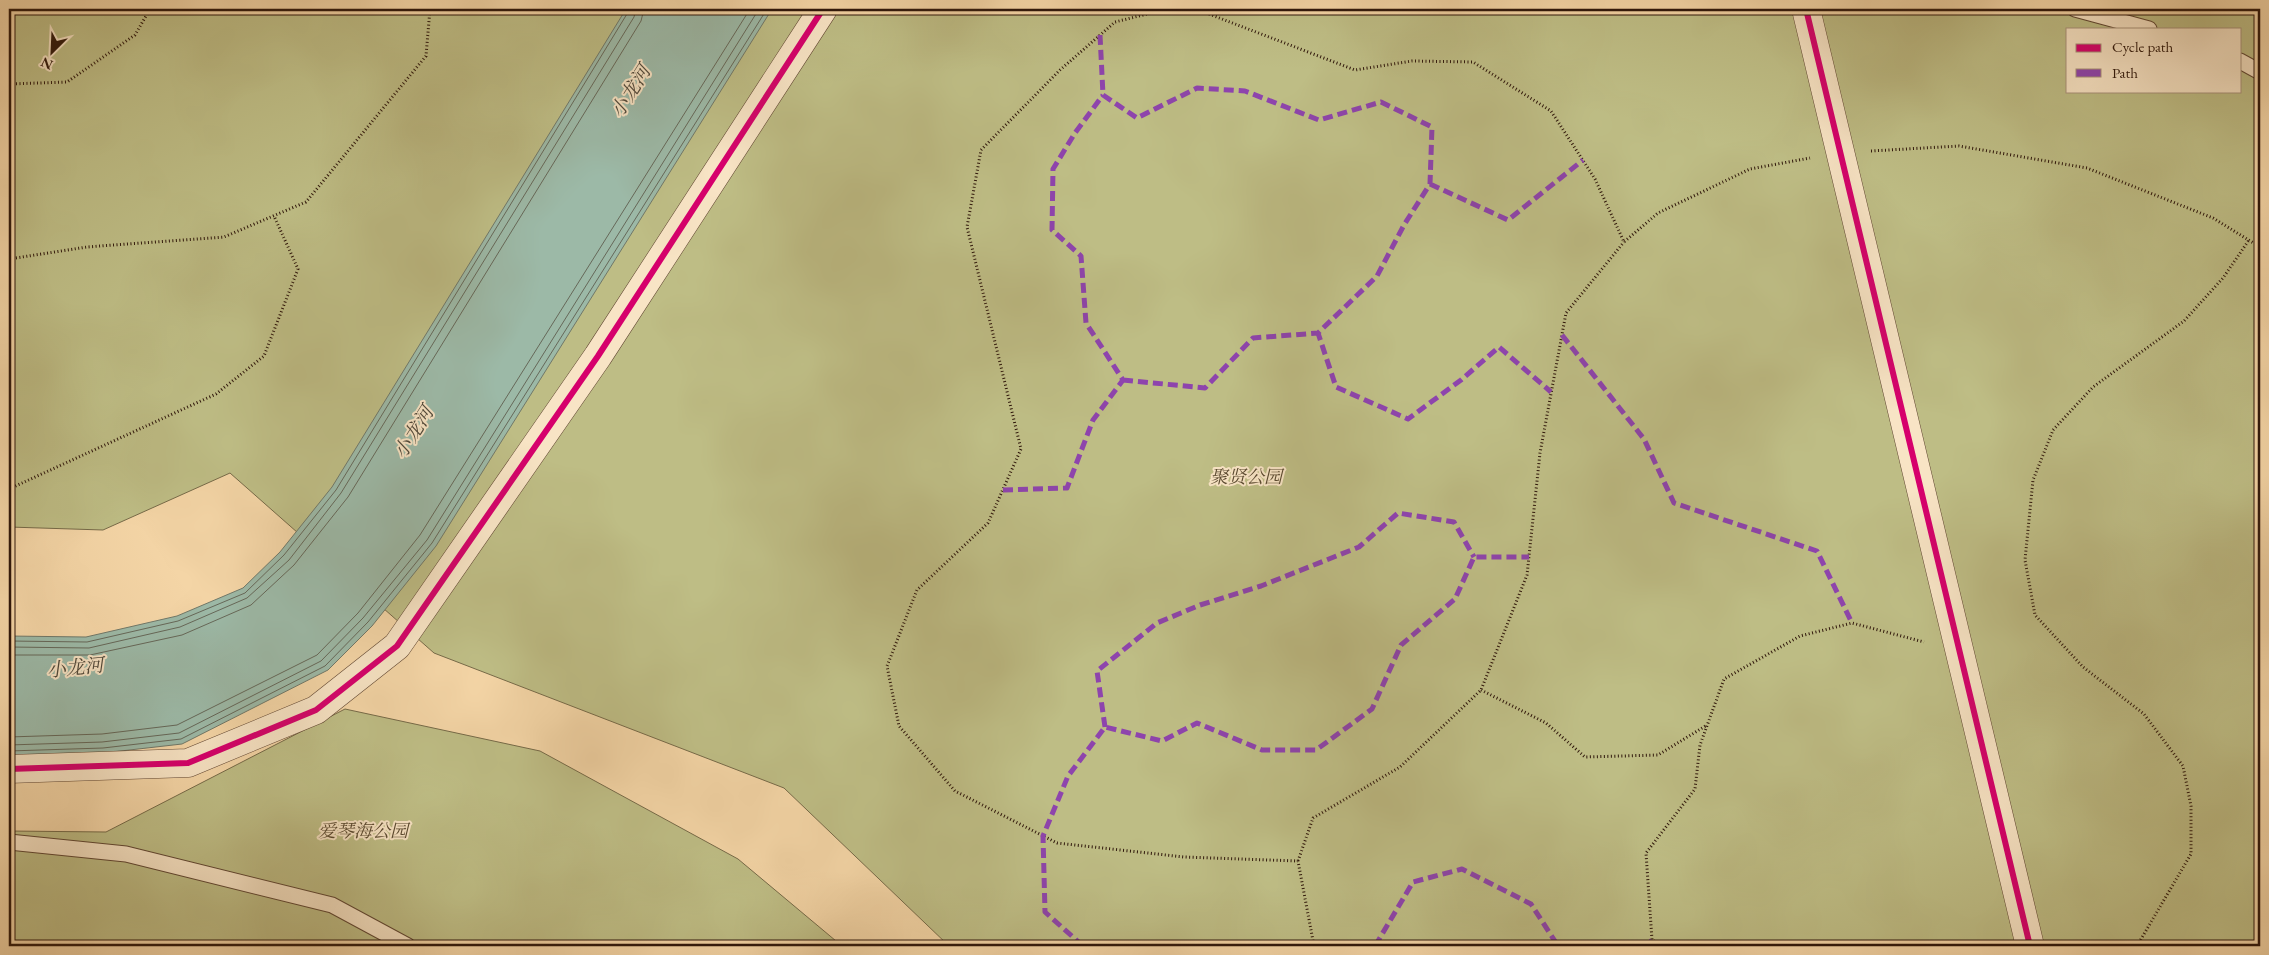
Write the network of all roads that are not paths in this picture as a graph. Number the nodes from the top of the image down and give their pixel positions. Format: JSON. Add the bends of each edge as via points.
{"nodes":[{"id":1,"x":823,"y":9,"type":"edge"},
{"id":2,"x":1806,"y":9,"type":"edge"},
{"id":3,"x":2075,"y":9,"type":"edge"},
{"id":4,"x":2145,"y":28,"type":"edge"},
{"id":5,"x":2242,"y":62,"type":"edge"},
{"id":6,"x":2260,"y":72,"type":"edge"},
{"id":7,"x":9,"y":769,"type":"edge"},
{"id":8,"x":9,"y":842,"type":"edge"},
{"id":9,"x":408,"y":946,"type":"edge"},
{"id":10,"x":2030,"y":946,"type":"edge"}],
"edges":[{"from":1,"to":7,"type":"street","via":[[598,356],[397,646],[316,710],[188,764]]},
{"from":2,"to":10,"type":"street"},
{"from":3,"to":4,"type":"lane"},
{"from":5,"to":6,"type":"lane"},
{"from":8,"to":9,"type":"lane","via":[[126,854],[332,905]]}]}
